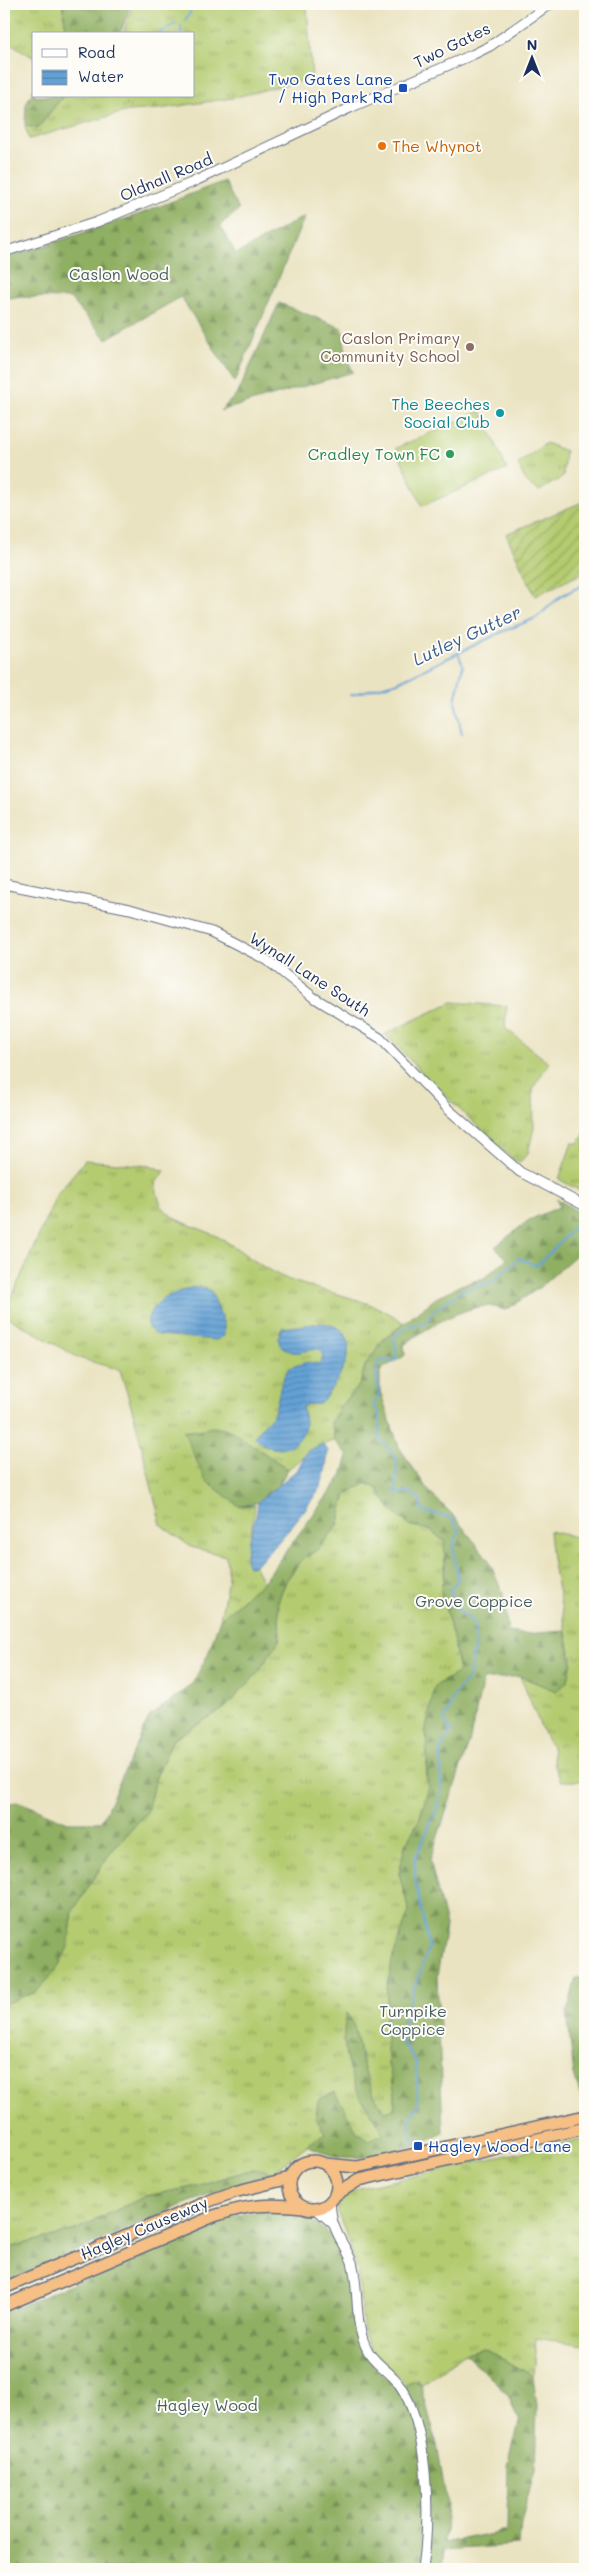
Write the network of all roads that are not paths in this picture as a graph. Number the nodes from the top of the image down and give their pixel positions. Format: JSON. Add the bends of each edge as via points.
{"nodes":[{"id":1,"x":550,"y":4,"type":"edge"},
{"id":2,"x":334,"y":116,"type":"joint"},
{"id":3,"x":4,"y":252,"type":"edge"},
{"id":4,"x":5,"y":884,"type":"edge"},
{"id":5,"x":585,"y":1206,"type":"edge"},
{"id":6,"x":585,"y":2116,"type":"edge"},
{"id":7,"x":585,"y":2128,"type":"edge"},
{"id":8,"x":325,"y":2164,"type":"junction"},
{"id":9,"x":290,"y":2178,"type":"junction"},
{"id":10,"x":332,"y":2199,"type":"junction"},
{"id":11,"x":303,"y":2207,"type":"junction"},
{"id":12,"x":316,"y":2209,"type":"junction"},
{"id":13,"x":334,"y":2224,"type":"junction"},
{"id":14,"x":4,"y":2288,"type":"edge"},
{"id":15,"x":4,"y":2306,"type":"edge"},
{"id":16,"x":423,"y":2569,"type":"edge"}],
"edges":[{"from":1,"to":2,"type":"street","name":"Two Gates","via":[[490,46]]},
{"from":2,"to":3,"type":"street","name":"Oldnall Road","via":[[106,219]]},
{"from":4,"to":5,"type":"street","name":"Wynall Lane South","via":[[130,909],[212,932],[267,960],[313,997],[373,1032],[450,1110],[520,1172]]},
{"from":6,"to":8,"type":"highway","via":[[357,2167]]},
{"from":7,"to":10,"type":"highway","via":[[359,2180]]},
{"from":8,"to":9,"type":"highway","via":[[315,2161],[304,2163]]},
{"from":8,"to":10,"type":"highway","via":[[336,2179]]},
{"from":9,"to":11,"type":"highway","via":[[292,2194]]},
{"from":9,"to":14,"type":"highway","name":"Hagley Causeway","via":[[208,2201]]},
{"from":10,"to":12,"type":"highway"},
{"from":10,"to":13,"type":"street"},
{"from":11,"to":12,"type":"highway"},
{"from":11,"to":15,"type":"highway","name":"Hagley Causeway","via":[[260,2204],[214,2216]]},
{"from":12,"to":13,"type":"street"},
{"from":13,"to":16,"type":"street","via":[[352,2263],[361,2334],[369,2352],[399,2383],[409,2400],[420,2437],[426,2476]]}]}
